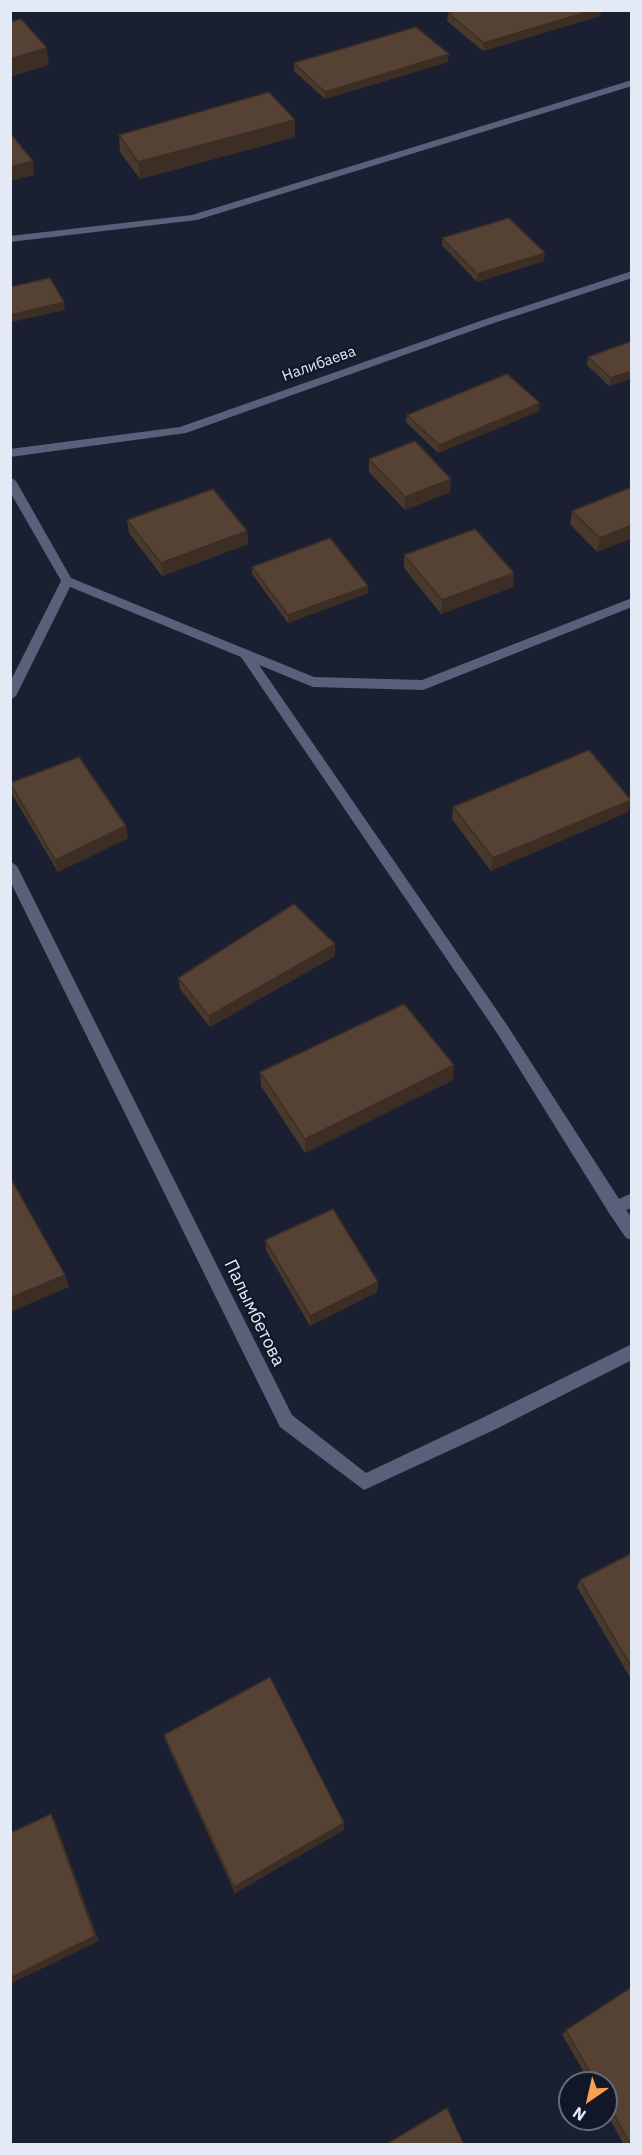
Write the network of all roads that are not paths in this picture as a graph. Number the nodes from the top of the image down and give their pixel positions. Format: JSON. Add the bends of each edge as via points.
{"nodes":[{"id":1,"x":632,"y":83,"type":"edge"},
{"id":2,"x":10,"y":239,"type":"edge"},
{"id":3,"x":632,"y":274,"type":"edge"},
{"id":4,"x":10,"y":453,"type":"edge"},
{"id":5,"x":10,"y":481,"type":"edge"},
{"id":6,"x":68,"y":581,"type":"junction"},
{"id":7,"x":632,"y":602,"type":"edge"},
{"id":8,"x":245,"y":654,"type":"junction"},
{"id":9,"x":10,"y":696,"type":"edge"},
{"id":10,"x":10,"y":866,"type":"edge"},
{"id":11,"x":632,"y":1200,"type":"edge"},
{"id":12,"x":615,"y":1208,"type":"junction"},
{"id":13,"x":632,"y":1233,"type":"edge"},
{"id":14,"x":632,"y":1351,"type":"edge"}],
"edges":[{"from":1,"to":2,"type":"street","via":[[193,218]]},
{"from":3,"to":4,"type":"street","name":"Налибаева","via":[[182,430]]},
{"from":5,"to":6,"type":"street"},
{"from":6,"to":8,"type":"street"},
{"from":6,"to":9,"type":"street"},
{"from":7,"to":8,"type":"street","via":[[423,685],[313,682]]},
{"from":8,"to":12,"type":"street","via":[[502,1029]]},
{"from":10,"to":14,"type":"street","name":"Палымбетова","via":[[286,1421],[364,1482]]},
{"from":11,"to":12,"type":"street"},
{"from":12,"to":13,"type":"street"}]}
